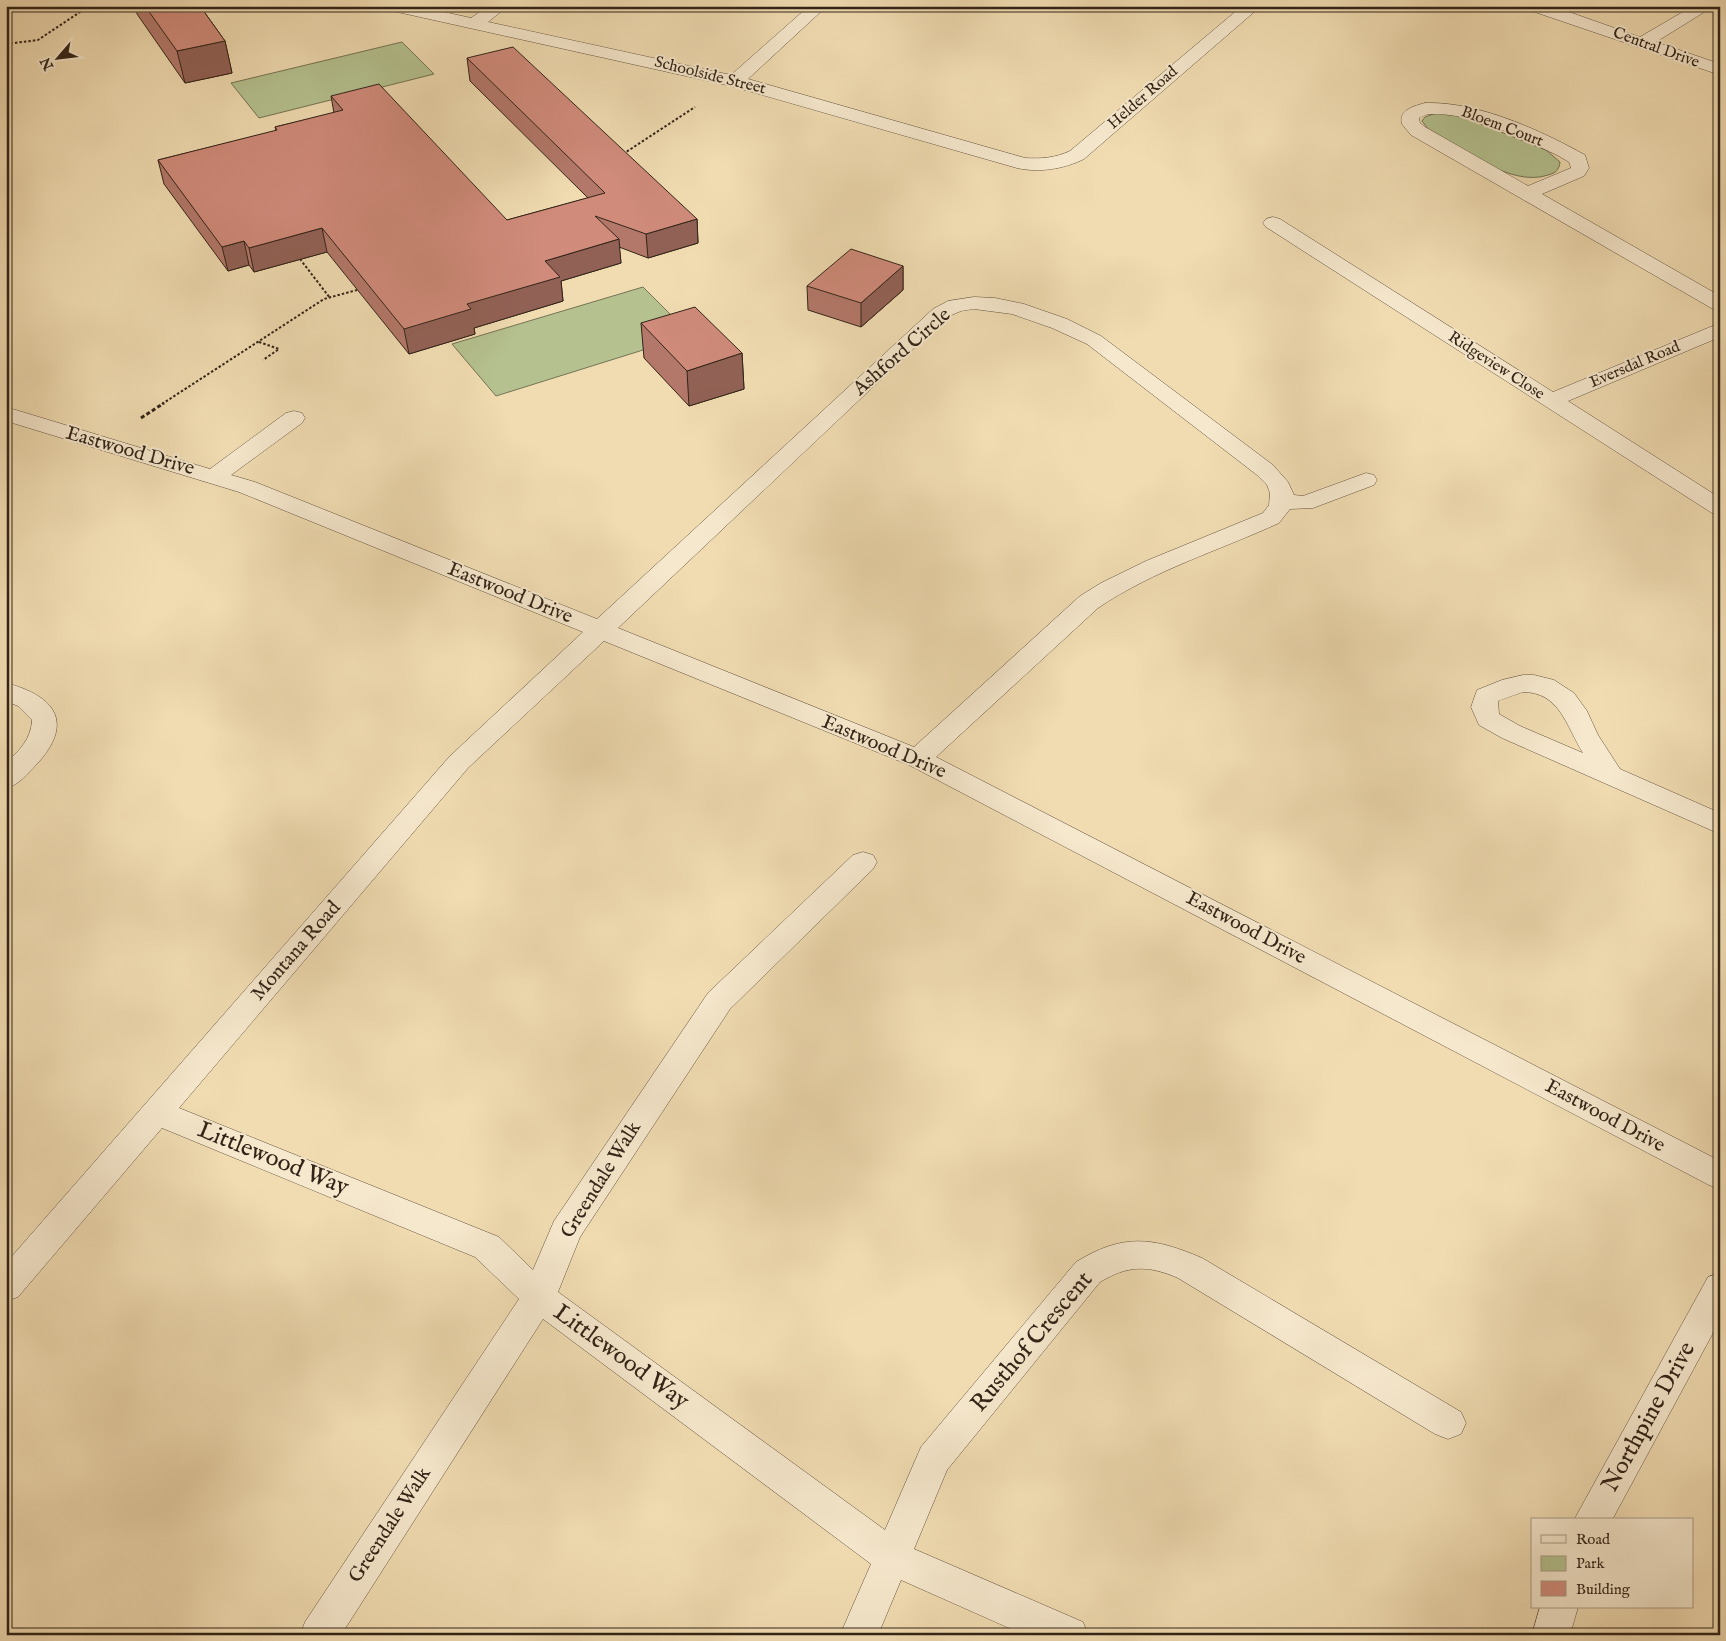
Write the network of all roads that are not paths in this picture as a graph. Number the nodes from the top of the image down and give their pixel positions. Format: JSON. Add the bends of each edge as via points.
{"nodes":[{"id":1,"x":393,"y":6,"type":"edge"},
{"id":2,"x":500,"y":6,"type":"edge"},
{"id":3,"x":819,"y":6,"type":"edge"},
{"id":4,"x":1253,"y":6,"type":"edge"},
{"id":5,"x":1535,"y":6,"type":"edge"},
{"id":6,"x":1706,"y":6,"type":"edge"},
{"id":7,"x":475,"y":23,"type":"junction"},
{"id":8,"x":1642,"y":43,"type":"junction"},
{"id":9,"x":1720,"y":70,"type":"edge"},
{"id":10,"x":735,"y":81,"type":"junction"},
{"id":11,"x":1024,"y":164,"type":"joint"},
{"id":12,"x":1526,"y":194,"type":"junction"},
{"id":13,"x":1274,"y":223,"type":"dead end"},
{"id":14,"x":1720,"y":304,"type":"edge"},
{"id":15,"x":1720,"y":329,"type":"edge"},
{"id":16,"x":1550,"y":401,"type":"junction"},
{"id":17,"x":6,"y":414,"type":"edge"},
{"id":18,"x":294,"y":418,"type":"dead end"},
{"id":19,"x":216,"y":476,"type":"junction"},
{"id":20,"x":1366,"y":480,"type":"dead end"},
{"id":21,"x":1283,"y":502,"type":"junction"},
{"id":22,"x":1720,"y":508,"type":"edge"},
{"id":23,"x":602,"y":630,"type":"junction"},
{"id":24,"x":6,"y":692,"type":"edge"},
{"id":25,"x":918,"y":759,"type":"junction"},
{"id":26,"x":1610,"y":775,"type":"junction"},
{"id":27,"x":6,"y":779,"type":"edge"},
{"id":28,"x":1720,"y":824,"type":"edge"},
{"id":29,"x":863,"y":862,"type":"dead end"},
{"id":30,"x":157,"y":1112,"type":"junction"},
{"id":31,"x":1720,"y":1176,"type":"edge"},
{"id":32,"x":6,"y":1287,"type":"edge"},
{"id":33,"x":1720,"y":1287,"type":"edge"},
{"id":34,"x":539,"y":1296,"type":"junction"},
{"id":35,"x":1448,"y":1423,"type":"dead end"},
{"id":36,"x":1593,"y":1518,"type":"edge"},
{"id":37,"x":893,"y":1558,"type":"junction"},
{"id":38,"x":1559,"y":1608,"type":"edge"},
{"id":39,"x":319,"y":1635,"type":"edge"},
{"id":40,"x":859,"y":1635,"type":"edge"},
{"id":41,"x":1069,"y":1635,"type":"edge"},
{"id":42,"x":1551,"y":1635,"type":"edge"}],
"edges":[{"from":1,"to":7,"type":"street","name":"Schoolside Street"},
{"from":2,"to":7,"type":"street"},
{"from":3,"to":10,"type":"street"},
{"from":4,"to":11,"type":"street","name":"Helder Road","via":[[1077,155],[1057,164]]},
{"from":5,"to":8,"type":"street","name":"Central Drive"},
{"from":6,"to":8,"type":"street"},
{"from":7,"to":10,"type":"street","name":"Schoolside Street"},
{"from":8,"to":9,"type":"street","name":"Central Drive"},
{"from":10,"to":11,"type":"street","name":"Schoolside Street"},
{"from":12,"to":12,"type":"street","name":"Bloem Court","via":[[1418,131],[1411,126],[1411,115],[1437,106],[1462,110],[1578,159],[1580,168],[1577,172]]},
{"from":12,"to":14,"type":"street","name":"Bloem Court"},
{"from":13,"to":16,"type":"street","name":"Ridgeview Close"},
{"from":15,"to":16,"type":"street","name":"Eversdal Road"},
{"from":16,"to":22,"type":"street","name":"Ridgeview Close"},
{"from":17,"to":19,"type":"street","name":"Eastwood Drive"},
{"from":18,"to":19,"type":"street"},
{"from":19,"to":23,"type":"street","name":"Eastwood Drive"},
{"from":20,"to":21,"type":"street","via":[[1305,503]]},
{"from":21,"to":23,"type":"street","name":"Ashford Circle","via":[[1282,490],[1265,470],[1094,340],[999,304],[959,304],[940,314]]},
{"from":21,"to":25,"type":"street","via":[[1271,518],[1102,592]]},
{"from":23,"to":25,"type":"street","name":"Eastwood Drive"},
{"from":23,"to":30,"type":"street","name":"Montana Road","via":[[459,762]]},
{"from":24,"to":27,"type":"street","via":[[36,704],[46,725],[38,747]]},
{"from":25,"to":31,"type":"street","name":"Eastwood Drive"},
{"from":26,"to":26,"type":"street","via":[[1561,695],[1543,685],[1524,682],[1505,686],[1486,696],[1484,708],[1488,719]]},
{"from":26,"to":28,"type":"street"},
{"from":29,"to":34,"type":"street","name":"Greendale Walk","via":[[719,1001],[566,1231]]},
{"from":30,"to":32,"type":"street","name":"Montana Road"},
{"from":30,"to":34,"type":"street","name":"Littlewood Way","via":[[487,1247]]},
{"from":33,"to":36,"type":"street","name":"Northpine Drive"},
{"from":34,"to":37,"type":"street","name":"Littlewood Way"},
{"from":34,"to":39,"type":"street","name":"Greendale Walk"},
{"from":35,"to":37,"type":"street","name":"Rusthof Crescent","via":[[1190,1268],[1170,1258],[1128,1254],[1106,1260],[1088,1272],[934,1459]]},
{"from":37,"to":40,"type":"street","name":"Rusthof Crescent"},
{"from":37,"to":41,"type":"street","name":"Littlewood Way"},
{"from":38,"to":42,"type":"street"}]}
